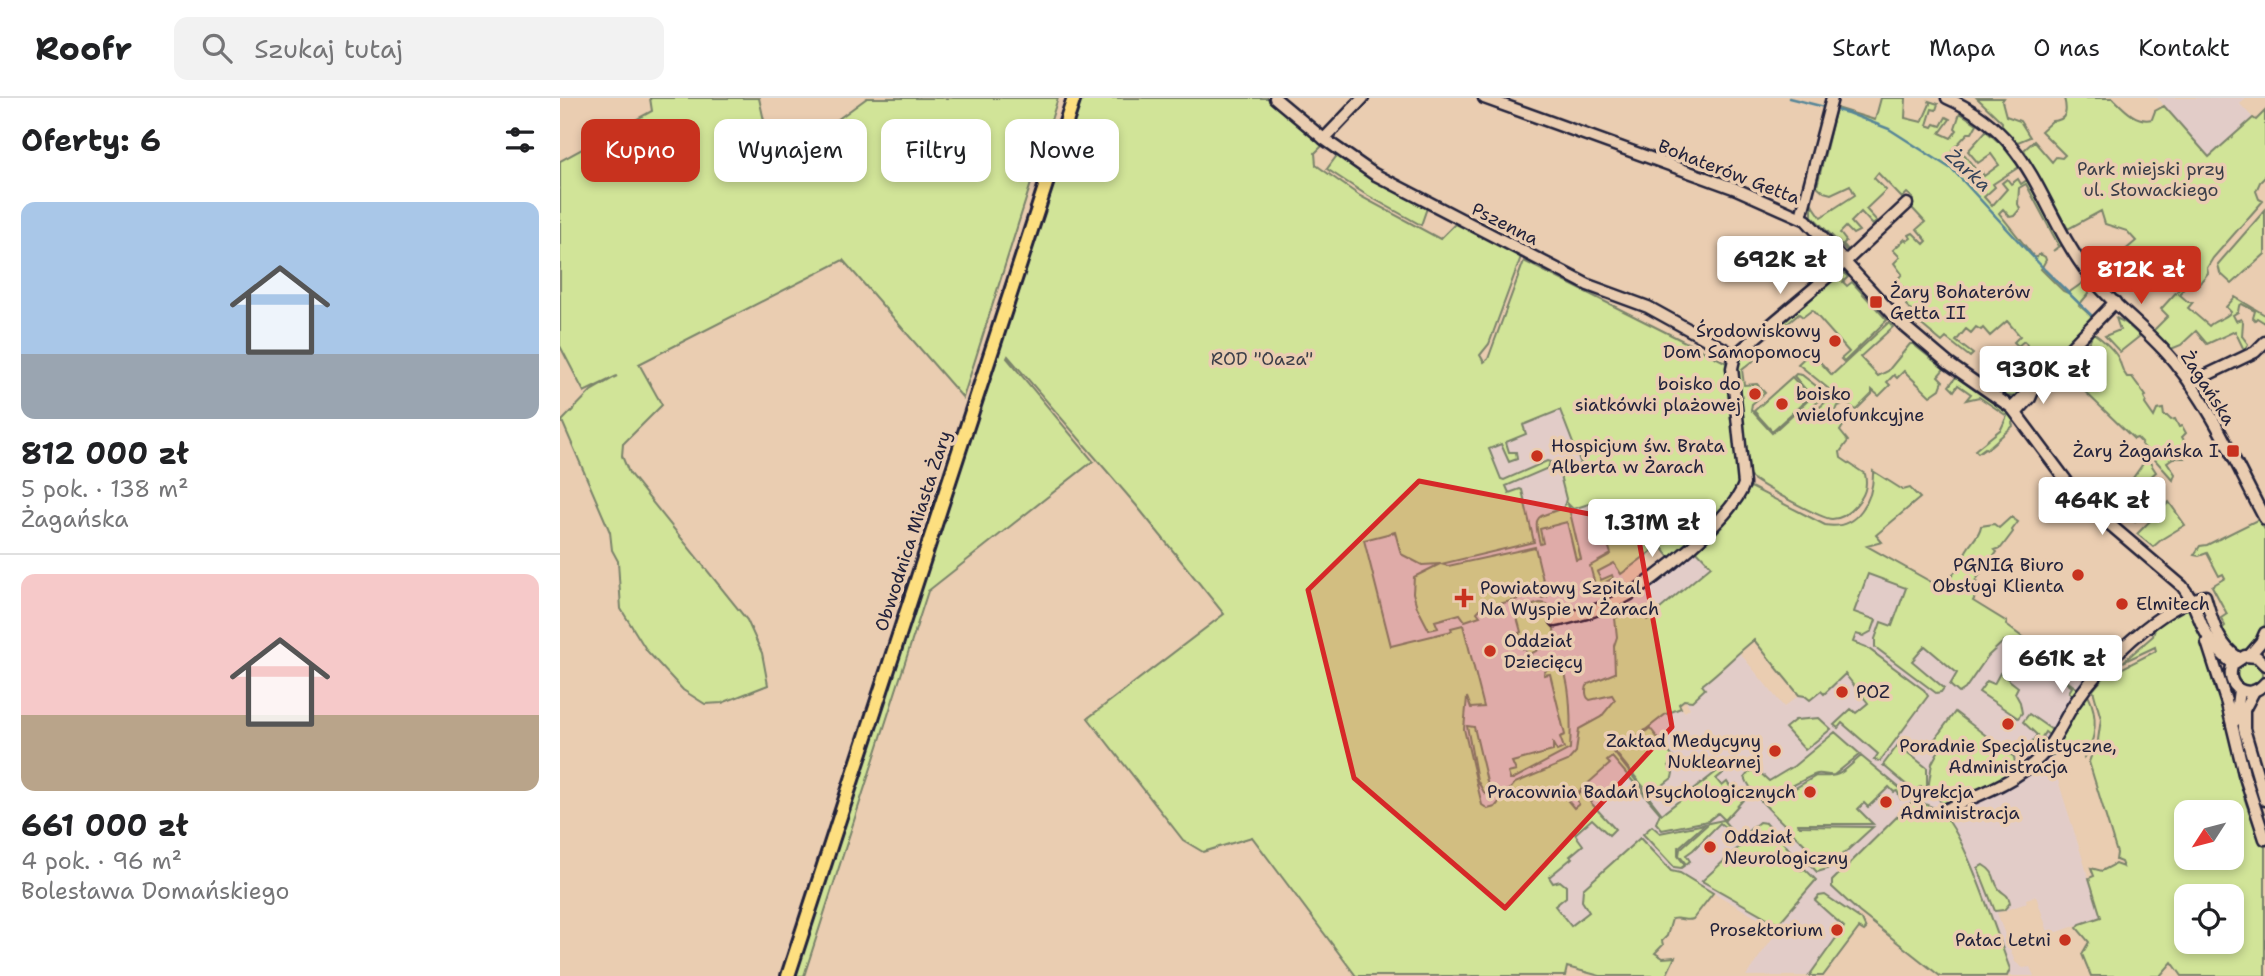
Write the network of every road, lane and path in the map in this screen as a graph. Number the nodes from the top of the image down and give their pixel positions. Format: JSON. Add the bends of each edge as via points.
{"nodes":[{"id":1,"x":1074,"y":98,"type":"edge"},
{"id":2,"x":1275,"y":98,"type":"edge"},
{"id":3,"x":1363,"y":98,"type":"edge"},
{"id":4,"x":1484,"y":98,"type":"edge"},
{"id":5,"x":1952,"y":99,"type":"edge"},
{"id":6,"x":1830,"y":105,"type":"edge"},
{"id":7,"x":1324,"y":139,"type":"junction"},
{"id":8,"x":1907,"y":204,"type":"dead end"},
{"id":9,"x":1801,"y":217,"type":"junction"},
{"id":10,"x":1845,"y":262,"type":"junction"},
{"id":11,"x":2115,"y":302,"type":"junction"},
{"id":12,"x":2265,"y":342,"type":"edge"},
{"id":13,"x":1735,"y":355,"type":"junction"},
{"id":14,"x":2190,"y":383,"type":"junction"},
{"id":15,"x":2014,"y":410,"type":"junction"},
{"id":16,"x":2265,"y":519,"type":"edge"},
{"id":17,"x":2192,"y":599,"type":"junction"},
{"id":18,"x":1556,"y":621,"type":"dead end"},
{"id":19,"x":2202,"y":626,"type":"junction"},
{"id":20,"x":2265,"y":633,"type":"edge"},
{"id":21,"x":2265,"y":649,"type":"edge"},
{"id":22,"x":2240,"y":660,"type":"junction"},
{"id":23,"x":2264,"y":664,"type":"edge"},
{"id":24,"x":2261,"y":687,"type":"edge"},
{"id":25,"x":2239,"y":690,"type":"junction"},
{"id":26,"x":2234,"y":736,"type":"junction"},
{"id":27,"x":2265,"y":800,"type":"edge"},
{"id":28,"x":1945,"y":810,"type":"dead end"},
{"id":29,"x":2265,"y":839,"type":"edge"},
{"id":30,"x":788,"y":976,"type":"edge"}],
"edges":[{"from":1,"to":30,"type":"main road","name":"Obwodnica Miasta Żary"},
{"from":2,"to":7,"type":"street","name":"Pszenna"},
{"from":3,"to":7,"type":"street"},
{"from":4,"to":9,"type":"street","name":"Bohaterów Getta"},
{"from":5,"to":11,"type":"street","name":"Żagańska","via":[[2007,138],[2082,264]]},
{"from":6,"to":9,"type":"street"},
{"from":7,"to":13,"type":"street","name":"Pszenna","via":[[1417,197],[1588,285],[1648,307]]},
{"from":8,"to":10,"type":"street"},
{"from":9,"to":10,"type":"street","name":"Bohaterów Getta"},
{"from":10,"to":13,"type":"street"},
{"from":10,"to":15,"type":"street","name":"Bohaterów Getta","via":[[1913,334]]},
{"from":11,"to":14,"type":"street","name":"Żagańska"},
{"from":11,"to":15,"type":"street"},
{"from":12,"to":14,"type":"street","via":[[2255,352]]},
{"from":13,"to":18,"type":"street","via":[[1732,368],[1744,484],[1738,498],[1676,559],[1625,597],[1597,611]]},
{"from":14,"to":16,"type":"street","name":"Żagańska"},
{"from":15,"to":17,"type":"street","name":"Bohaterów Getta","via":[[2080,499],[2174,577]]},
{"from":17,"to":19,"type":"street","name":"Bohaterów Getta"},
{"from":17,"to":22,"type":"street","name":"Bohaterów Getta","via":[[2205,596],[2221,640]]},
{"from":17,"to":28,"type":"street","via":[[2111,657],[2042,756]]},
{"from":19,"to":22,"type":"street","name":"Bohaterów Getta","via":[[2215,648]]},
{"from":19,"to":26,"type":"street"},
{"from":20,"to":22,"type":"street"},
{"from":21,"to":23,"type":"street"},
{"from":22,"to":23,"type":"street","via":[[2257,657]]},
{"from":22,"to":25,"type":"street","via":[[2231,670]]},
{"from":24,"to":25,"type":"street"},
{"from":24,"to":27,"type":"street","via":[[2244,710],[2244,729]]},
{"from":25,"to":26,"type":"street"},
{"from":26,"to":29,"type":"street"}]}
